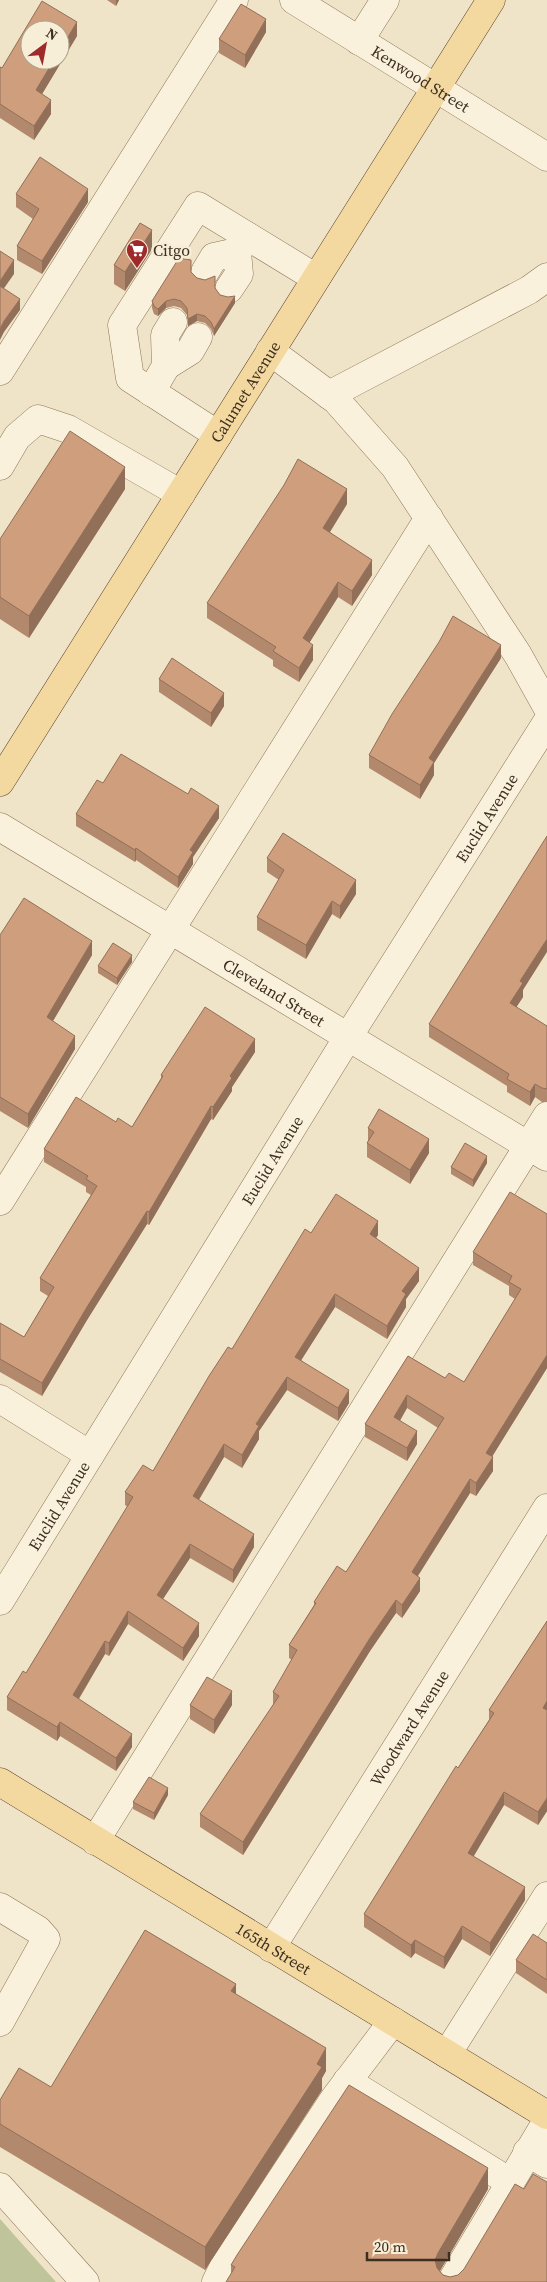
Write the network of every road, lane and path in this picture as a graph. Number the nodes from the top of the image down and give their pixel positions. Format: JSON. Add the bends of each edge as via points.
{"nodes":[{"id":1,"x":234,"y":0,"type":"edge"},
{"id":2,"x":294,"y":0,"type":"edge"},
{"id":3,"x":385,"y":0,"type":"edge"},
{"id":4,"x":491,"y":0,"type":"edge"},
{"id":5,"x":359,"y":41,"type":"junction"},
{"id":6,"x":435,"y":89,"type":"junction"},
{"id":7,"x":547,"y":157,"type":"edge"},
{"id":8,"x":242,"y":244,"type":"junction"},
{"id":9,"x":205,"y":272,"type":"dead end"},
{"id":10,"x":547,"y":277,"type":"edge"},
{"id":11,"x":316,"y":278,"type":"junction"},
{"id":12,"x":229,"y":289,"type":"dead end"},
{"id":13,"x":173,"y":322,"type":"dead end"},
{"id":14,"x":198,"y":337,"type":"dead end"},
{"id":15,"x":270,"y":351,"type":"junction"},
{"id":16,"x":166,"y":366,"type":"junction"},
{"id":17,"x":0,"y":371,"type":"edge"},
{"id":18,"x":151,"y":392,"type":"junction"},
{"id":19,"x":329,"y":395,"type":"junction"},
{"id":20,"x":218,"y":435,"type":"junction"},
{"id":21,"x":0,"y":466,"type":"edge"},
{"id":22,"x":181,"y":494,"type":"junction"},
{"id":23,"x":429,"y":518,"type":"junction"},
{"id":24,"x":547,"y":663,"type":"edge"},
{"id":25,"x":542,"y":698,"type":"edge"},
{"id":26,"x":547,"y":722,"type":"edge"},
{"id":27,"x":0,"y":782,"type":"edge"},
{"id":28,"x":0,"y":827,"type":"edge"},
{"id":29,"x":170,"y":930,"type":"junction"},
{"id":30,"x":348,"y":1037,"type":"junction"},
{"id":31,"x":547,"y":1116,"type":"edge"},
{"id":32,"x":538,"y":1152,"type":"edge"},
{"id":33,"x":0,"y":1201,"type":"edge"},
{"id":34,"x":0,"y":1399,"type":"edge"},
{"id":35,"x":90,"y":1455,"type":"junction"},
{"id":36,"x":547,"y":1508,"type":"edge"},
{"id":37,"x":0,"y":1601,"type":"edge"},
{"id":38,"x":0,"y":1782,"type":"edge"},
{"id":39,"x":95,"y":1841,"type":"junction"},
{"id":40,"x":547,"y":1896,"type":"edge"},
{"id":41,"x":0,"y":1907,"type":"edge"},
{"id":42,"x":271,"y":1948,"type":"junction"},
{"id":43,"x":393,"y":2021,"type":"junction"},
{"id":44,"x":0,"y":2022,"type":"edge"},
{"id":45,"x":447,"y":2054,"type":"junction"},
{"id":46,"x":347,"y":2081,"type":"junction"},
{"id":47,"x":547,"y":2115,"type":"edge"},
{"id":48,"x":547,"y":2121,"type":"edge"},
{"id":49,"x":537,"y":2158,"type":"edge"},
{"id":50,"x":510,"y":2182,"type":"junction"},
{"id":51,"x":0,"y":2187,"type":"edge"},
{"id":52,"x":85,"y":2282,"type":"edge"},
{"id":53,"x":216,"y":2282,"type":"edge"},
{"id":54,"x":451,"y":2282,"type":"edge"}],
"edges":[{"from":1,"to":17,"type":"street"},
{"from":2,"to":5,"type":"street","name":"Kenwood Street"},
{"from":3,"to":5,"type":"street"},
{"from":4,"to":6,"type":"main road","name":"Calumet Avenue"},
{"from":5,"to":6,"type":"street","name":"Kenwood Street"},
{"from":6,"to":7,"type":"street","name":"Kenwood Street"},
{"from":6,"to":11,"type":"main road","name":"Calumet Avenue"},
{"from":8,"to":9,"type":"street","via":[[214,257]]},
{"from":8,"to":11,"type":"street"},
{"from":8,"to":12,"type":"street","via":[[239,274]]},
{"from":8,"to":18,"type":"street","via":[[198,206],[122,325],[130,378]]},
{"from":10,"to":19,"type":"street","via":[[529,290]]},
{"from":11,"to":15,"type":"main road","name":"Calumet Avenue"},
{"from":13,"to":16,"type":"street","via":[[165,334]]},
{"from":14,"to":16,"type":"street","via":[[190,351]]},
{"from":15,"to":19,"type":"street"},
{"from":15,"to":20,"type":"main road","name":"Calumet Avenue"},
{"from":16,"to":18,"type":"street"},
{"from":18,"to":20,"type":"street"},
{"from":19,"to":23,"type":"street","via":[[395,467]]},
{"from":20,"to":22,"type":"main road","name":"Calumet Avenue"},
{"from":21,"to":22,"type":"street","via":[[17,437],[38,420],[68,429]]},
{"from":22,"to":27,"type":"main road","name":"Calumet Avenue"},
{"from":23,"to":25,"type":"street","via":[[518,655]]},
{"from":23,"to":29,"type":"street"},
{"from":24,"to":25,"type":"street"},
{"from":26,"to":30,"type":"street","name":"Euclid Avenue"},
{"from":28,"to":29,"type":"street","name":"Cleveland Street"},
{"from":29,"to":30,"type":"street","name":"Cleveland Street"},
{"from":29,"to":33,"type":"street"},
{"from":30,"to":32,"type":"street","name":"Cleveland Street"},
{"from":30,"to":35,"type":"street","name":"Euclid Avenue"},
{"from":31,"to":32,"type":"street"},
{"from":32,"to":39,"type":"street"},
{"from":34,"to":35,"type":"street"},
{"from":35,"to":37,"type":"street","name":"Euclid Avenue"},
{"from":36,"to":42,"type":"street","name":"Woodward Avenue"},
{"from":38,"to":39,"type":"main road","name":"165th Street"},
{"from":39,"to":42,"type":"main road","name":"165th Street"},
{"from":40,"to":45,"type":"street"},
{"from":41,"to":44,"type":"street","via":[[38,1930],[46,1939]]},
{"from":42,"to":43,"type":"main road","name":"165th Street"},
{"from":43,"to":45,"type":"main road","name":"165th Street"},
{"from":43,"to":46,"type":"street"},
{"from":45,"to":47,"type":"main road","name":"165th Street"},
{"from":46,"to":50,"type":"street"},
{"from":46,"to":53,"type":"street"},
{"from":48,"to":49,"type":"street"},
{"from":49,"to":50,"type":"street"},
{"from":50,"to":54,"type":"street"},
{"from":51,"to":52,"type":"street"}]}
